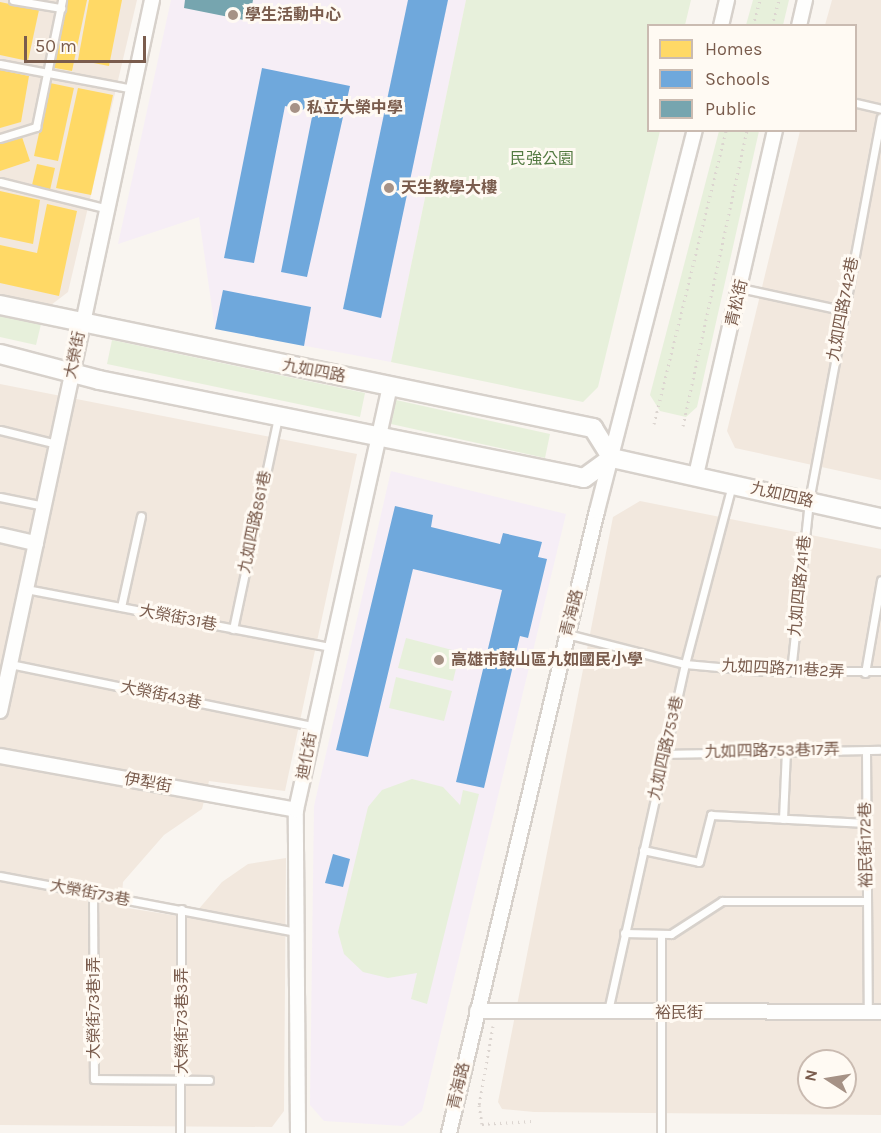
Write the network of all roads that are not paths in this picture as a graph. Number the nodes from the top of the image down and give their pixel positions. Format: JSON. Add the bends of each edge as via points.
{"nodes":[{"id":1,"x":13,"y":0,"type":"edge"},
{"id":2,"x":62,"y":0,"type":"edge"},
{"id":3,"x":152,"y":0,"type":"edge"},
{"id":4,"x":727,"y":0,"type":"edge"},
{"id":5,"x":805,"y":0,"type":"edge"},
{"id":6,"x":61,"y":8,"type":"junction"},
{"id":7,"x":721,"y":24,"type":"edge"},
{"id":8,"x":799,"y":24,"type":"edge"},
{"id":9,"x":0,"y":64,"type":"edge"},
{"id":10,"x":47,"y":72,"type":"junction"},
{"id":11,"x":133,"y":89,"type":"junction"},
{"id":12,"x":857,"y":103,"type":"edge"},
{"id":13,"x":881,"y":109,"type":"edge"},
{"id":14,"x":881,"y":118,"type":"edge"},
{"id":15,"x":694,"y":132,"type":"edge"},
{"id":16,"x":775,"y":132,"type":"edge"},
{"id":17,"x":0,"y":138,"type":"edge"},
{"id":18,"x":0,"y":182,"type":"edge"},
{"id":19,"x":108,"y":209,"type":"junction"},
{"id":20,"x":740,"y":288,"type":"junction"},
{"id":21,"x":0,"y":305,"type":"edge"},
{"id":22,"x":842,"y":310,"type":"junction"},
{"id":23,"x":81,"y":324,"type":"junction"},
{"id":24,"x":0,"y":354,"type":"edge"},
{"id":25,"x":71,"y":373,"type":"junction"},
{"id":26,"x":390,"y":386,"type":"junction"},
{"id":27,"x":278,"y":416,"type":"junction"},
{"id":28,"x":0,"y":430,"type":"edge"},
{"id":29,"x":379,"y":437,"type":"junction"},
{"id":30,"x":57,"y":444,"type":"junction"},
{"id":31,"x":612,"y":458,"type":"junction"},
{"id":32,"x":696,"y":475,"type":"junction"},
{"id":33,"x":732,"y":483,"type":"junction"},
{"id":34,"x":0,"y":497,"type":"edge"},
{"id":35,"x":810,"y":501,"type":"junction"},
{"id":36,"x":44,"y":506,"type":"junction"},
{"id":37,"x":141,"y":516,"type":"dead end"},
{"id":38,"x":881,"y":518,"type":"edge"},
{"id":39,"x":0,"y":535,"type":"edge"},
{"id":40,"x":36,"y":543,"type":"junction"},
{"id":41,"x":881,"y":580,"type":"edge"},
{"id":42,"x":26,"y":589,"type":"junction"},
{"id":43,"x":121,"y":607,"type":"junction"},
{"id":44,"x":233,"y":629,"type":"junction"},
{"id":45,"x":567,"y":634,"type":"junction"},
{"id":46,"x":330,"y":647,"type":"junction"},
{"id":47,"x":7,"y":658,"type":"edge"},
{"id":48,"x":685,"y":664,"type":"junction"},
{"id":49,"x":881,"y":671,"type":"edge"},
{"id":50,"x":791,"y":672,"type":"junction"},
{"id":51,"x":865,"y":673,"type":"junction"},
{"id":52,"x":0,"y":711,"type":"edge"},
{"id":53,"x":312,"y":726,"type":"junction"},
{"id":54,"x":866,"y":750,"type":"junction"},
{"id":55,"x":879,"y":750,"type":"dead end"},
{"id":56,"x":786,"y":751,"type":"junction"},
{"id":57,"x":665,"y":754,"type":"junction"},
{"id":58,"x":0,"y":756,"type":"edge"},
{"id":59,"x":296,"y":810,"type":"junction"},
{"id":60,"x":783,"y":819,"type":"junction"},
{"id":61,"x":866,"y":823,"type":"junction"},
{"id":62,"x":643,"y":850,"type":"junction"},
{"id":63,"x":0,"y":876,"type":"edge"},
{"id":64,"x":93,"y":894,"type":"junction"},
{"id":65,"x":867,"y":901,"type":"junction"},
{"id":66,"x":181,"y":909,"type":"junction"},
{"id":67,"x":297,"y":932,"type":"junction"},
{"id":68,"x":624,"y":933,"type":"junction"},
{"id":69,"x":661,"y":934,"type":"junction"},
{"id":70,"x":477,"y":1011,"type":"junction"},
{"id":71,"x":874,"y":1012,"type":"edge"},
{"id":72,"x":608,"y":1014,"type":"junction"},
{"id":73,"x":660,"y":1014,"type":"junction"},
{"id":74,"x":182,"y":1080,"type":"junction"},
{"id":75,"x":209,"y":1080,"type":"dead end"},
{"id":76,"x":180,"y":1133,"type":"edge"},
{"id":77,"x":298,"y":1133,"type":"edge"},
{"id":78,"x":449,"y":1133,"type":"edge"},
{"id":79,"x":661,"y":1133,"type":"edge"}],
"edges":[{"from":1,"to":6,"type":"lane"},
{"from":2,"to":6,"type":"lane"},
{"from":3,"to":11,"type":"street","name":"大榮街"},
{"from":4,"to":7,"type":"street"},
{"from":5,"to":8,"type":"street"},
{"from":6,"to":10,"type":"lane"},
{"from":9,"to":10,"type":"lane"},
{"from":10,"to":11,"type":"lane"},
{"from":10,"to":17,"type":"lane","via":[[36,127]]},
{"from":11,"to":19,"type":"street","name":"大榮街"},
{"from":12,"to":13,"type":"lane"},
{"from":14,"to":22,"type":"lane","name":"九如四路742巷"},
{"from":15,"to":31,"type":"street","name":"青海路"},
{"from":16,"to":20,"type":"street","name":"青松街"},
{"from":18,"to":19,"type":"lane"},
{"from":19,"to":23,"type":"street","name":"大榮街"},
{"from":20,"to":22,"type":"lane"},
{"from":20,"to":32,"type":"street","name":"青松街"},
{"from":21,"to":23,"type":"street","name":"九如四路"},
{"from":22,"to":35,"type":"lane","name":"九如四路742巷"},
{"from":23,"to":25,"type":"street","name":"大榮街"},
{"from":23,"to":26,"type":"street","name":"九如四路"},
{"from":24,"to":25,"type":"street"},
{"from":25,"to":27,"type":"street"},
{"from":25,"to":30,"type":"street","name":"大榮街"},
{"from":26,"to":29,"type":"street","name":"迪化街"},
{"from":26,"to":31,"type":"street","name":"九如四路","via":[[593,428]]},
{"from":27,"to":29,"type":"street"},
{"from":27,"to":44,"type":"lane","name":"九如四路861巷"},
{"from":28,"to":30,"type":"lane"},
{"from":29,"to":31,"type":"street","via":[[584,478]]},
{"from":29,"to":46,"type":"street","name":"迪化街"},
{"from":30,"to":36,"type":"street","name":"大榮街"},
{"from":31,"to":32,"type":"street","name":"九如四路"},
{"from":31,"to":45,"type":"street","name":"青海路"},
{"from":32,"to":33,"type":"street","name":"九如四路"},
{"from":33,"to":35,"type":"street","name":"九如四路"},
{"from":33,"to":48,"type":"lane","name":"九如四路753巷"},
{"from":34,"to":36,"type":"lane"},
{"from":35,"to":38,"type":"street","name":"九如四路"},
{"from":35,"to":50,"type":"lane","name":"九如四路741巷"},
{"from":36,"to":40,"type":"street","name":"大榮街"},
{"from":37,"to":43,"type":"lane"},
{"from":39,"to":40,"type":"street"},
{"from":40,"to":42,"type":"street","name":"大榮街"},
{"from":41,"to":51,"type":"lane"},
{"from":42,"to":43,"type":"lane","name":"大榮街31巷"},
{"from":42,"to":47,"type":"street","name":"大榮街"},
{"from":43,"to":44,"type":"lane","name":"大榮街31巷"},
{"from":44,"to":46,"type":"lane","name":"大榮街31巷"},
{"from":45,"to":48,"type":"lane","name":"九如四路711巷2弄"},
{"from":45,"to":70,"type":"street","name":"青海路"},
{"from":46,"to":53,"type":"street","name":"迪化街"},
{"from":47,"to":52,"type":"street","name":"大榮街"},
{"from":47,"to":53,"type":"lane","name":"大榮街43巷"},
{"from":48,"to":50,"type":"lane","name":"九如四路711巷2弄"},
{"from":48,"to":57,"type":"lane","name":"九如四路753巷"},
{"from":49,"to":51,"type":"lane","name":"九如四路711巷2弄"},
{"from":50,"to":51,"type":"lane","name":"九如四路711巷2弄"},
{"from":53,"to":59,"type":"street","name":"迪化街"},
{"from":54,"to":55,"type":"lane","name":"九如四路753巷17弄"},
{"from":54,"to":56,"type":"lane","name":"九如四路753巷17弄"},
{"from":54,"to":61,"type":"lane","name":"裕民街172巷"},
{"from":56,"to":57,"type":"lane","name":"九如四路753巷17弄"},
{"from":56,"to":60,"type":"lane"},
{"from":57,"to":62,"type":"lane","name":"九如四路753巷"},
{"from":58,"to":59,"type":"street","name":"伊犁街"},
{"from":59,"to":67,"type":"street","name":"迪化街"},
{"from":60,"to":61,"type":"lane"},
{"from":60,"to":62,"type":"lane","via":[[711,815],[699,862]]},
{"from":61,"to":65,"type":"lane","name":"裕民街172巷"},
{"from":62,"to":68,"type":"lane","name":"九如四路753巷"},
{"from":63,"to":64,"type":"lane","name":"大榮街73巷"},
{"from":64,"to":66,"type":"lane","name":"大榮街73巷"},
{"from":64,"to":74,"type":"lane","name":"大榮街73巷1弄","via":[[94,1079]]},
{"from":65,"to":69,"type":"lane","via":[[722,901],[671,934]]},
{"from":65,"to":71,"type":"lane","name":"裕民街172巷"},
{"from":66,"to":67,"type":"lane","name":"大榮街73巷"},
{"from":66,"to":74,"type":"lane","name":"大榮街73巷3弄"},
{"from":67,"to":77,"type":"street","name":"迪化街"},
{"from":68,"to":69,"type":"lane"},
{"from":68,"to":72,"type":"lane","name":"九如四路753巷"},
{"from":69,"to":73,"type":"lane"},
{"from":70,"to":72,"type":"street","name":"裕民街"},
{"from":70,"to":78,"type":"street","name":"青海路"},
{"from":71,"to":73,"type":"street","name":"裕民街"},
{"from":72,"to":73,"type":"street","name":"裕民街"},
{"from":73,"to":79,"type":"lane"},
{"from":74,"to":75,"type":"lane","name":"大榮街73巷1弄"},
{"from":74,"to":76,"type":"lane","name":"大榮街73巷3弄"}]}
